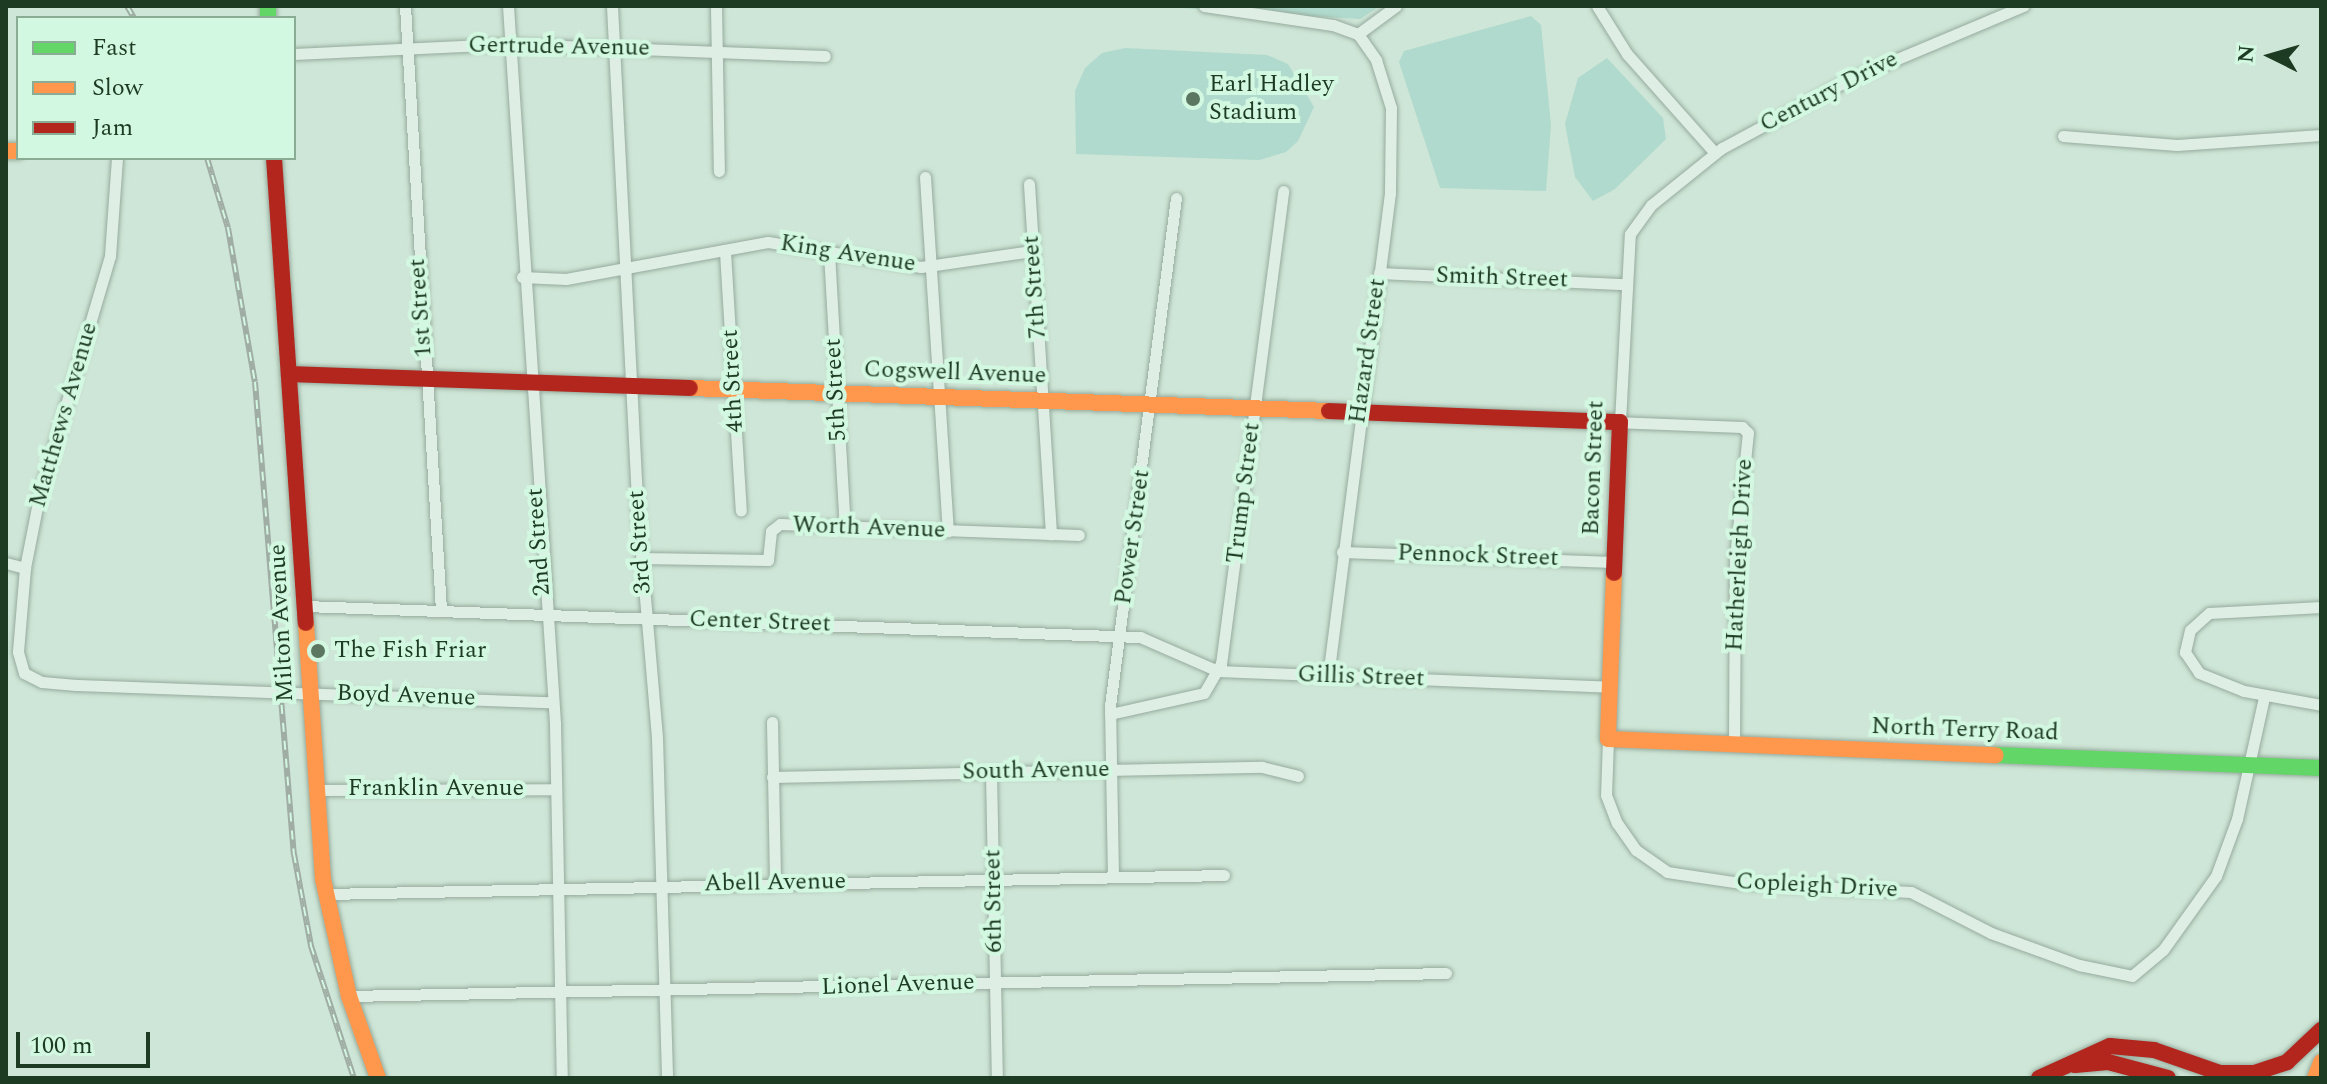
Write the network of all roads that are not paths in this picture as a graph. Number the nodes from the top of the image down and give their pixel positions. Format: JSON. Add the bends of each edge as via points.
{"nodes":[{"id":1,"x":405,"y":6,"type":"edge"},
{"id":2,"x":508,"y":6,"type":"edge"},
{"id":3,"x":612,"y":6,"type":"edge"},
{"id":4,"x":716,"y":6,"type":"edge"},
{"id":5,"x":1204,"y":6,"type":"edge"},
{"id":6,"x":1396,"y":6,"type":"edge"},
{"id":7,"x":1597,"y":6,"type":"edge"},
{"id":8,"x":2023,"y":6,"type":"edge"},
{"id":9,"x":1358,"y":34,"type":"junction"},
{"id":10,"x":510,"y":44,"type":"junction"},
{"id":11,"x":406,"y":47,"type":"junction"},
{"id":12,"x":614,"y":47,"type":"junction"},
{"id":13,"x":717,"y":51,"type":"junction"},
{"id":14,"x":296,"y":54,"type":"edge"},
{"id":15,"x":825,"y":56,"type":"dead end"},
{"id":16,"x":2321,"y":135,"type":"edge"},
{"id":17,"x":2063,"y":136,"type":"dead end"},
{"id":18,"x":1715,"y":153,"type":"junction"},
{"id":19,"x":117,"y":160,"type":"edge"},
{"id":20,"x":274,"y":160,"type":"edge"},
{"id":21,"x":719,"y":171,"type":"dead end"},
{"id":22,"x":925,"y":177,"type":"dead end"},
{"id":23,"x":1029,"y":184,"type":"dead end"},
{"id":24,"x":1283,"y":191,"type":"dead end"},
{"id":25,"x":1176,"y":198,"type":"dead end"},
{"id":26,"x":1651,"y":205,"type":"joint"},
{"id":27,"x":1032,"y":251,"type":"junction"},
{"id":28,"x":725,"y":252,"type":"junction"},
{"id":29,"x":829,"y":253,"type":"junction"},
{"id":30,"x":624,"y":267,"type":"junction"},
{"id":31,"x":931,"y":267,"type":"junction"},
{"id":32,"x":1379,"y":273,"type":"junction"},
{"id":33,"x":522,"y":277,"type":"junction"},
{"id":34,"x":1625,"y":284,"type":"junction"},
{"id":35,"x":289,"y":374,"type":"junction"},
{"id":36,"x":426,"y":377,"type":"junction"},
{"id":37,"x":529,"y":381,"type":"junction"},
{"id":38,"x":630,"y":385,"type":"junction"},
{"id":39,"x":733,"y":389,"type":"junction"},
{"id":40,"x":837,"y":393,"type":"junction"},
{"id":41,"x":940,"y":397,"type":"junction"},
{"id":42,"x":1042,"y":400,"type":"junction"},
{"id":43,"x":1151,"y":404,"type":"junction"},
{"id":44,"x":1255,"y":408,"type":"junction"},
{"id":45,"x":1360,"y":412,"type":"junction"},
{"id":46,"x":1620,"y":422,"type":"junction"},
{"id":47,"x":741,"y":511,"type":"dead end"},
{"id":48,"x":845,"y":527,"type":"junction"},
{"id":49,"x":948,"y":531,"type":"junction"},
{"id":50,"x":1051,"y":534,"type":"junction"},
{"id":51,"x":1079,"y":535,"type":"dead end"},
{"id":52,"x":1342,"y":552,"type":"junction"},
{"id":53,"x":641,"y":558,"type":"junction"},
{"id":54,"x":1614,"y":562,"type":"junction"},
{"id":55,"x":6,"y":563,"type":"edge"},
{"id":56,"x":25,"y":568,"type":"junction"},
{"id":57,"x":305,"y":606,"type":"junction"},
{"id":58,"x":2321,"y":607,"type":"edge"},
{"id":59,"x":441,"y":610,"type":"junction"},
{"id":60,"x":544,"y":614,"type":"junction"},
{"id":61,"x":644,"y":618,"type":"junction"},
{"id":62,"x":1120,"y":636,"type":"junction"},
{"id":63,"x":1218,"y":671,"type":"junction"},
{"id":64,"x":24,"y":673,"type":"joint"},
{"id":65,"x":1328,"y":676,"type":"junction"},
{"id":66,"x":1610,"y":687,"type":"junction"},
{"id":67,"x":310,"y":693,"type":"junction"},
{"id":68,"x":2264,"y":697,"type":"junction"},
{"id":69,"x":550,"y":702,"type":"junction"},
{"id":70,"x":2321,"y":705,"type":"edge"},
{"id":71,"x":1110,"y":714,"type":"junction"},
{"id":72,"x":772,"y":722,"type":"dead end"},
{"id":73,"x":1608,"y":739,"type":"junction"},
{"id":74,"x":1734,"y":745,"type":"junction"},
{"id":75,"x":2250,"y":765,"type":"junction"},
{"id":76,"x":2321,"y":768,"type":"edge"},
{"id":77,"x":1110,"y":770,"type":"junction"},
{"id":78,"x":991,"y":772,"type":"junction"},
{"id":79,"x":1298,"y":776,"type":"dead end"},
{"id":80,"x":772,"y":777,"type":"junction"},
{"id":81,"x":556,"y":789,"type":"junction"},
{"id":82,"x":315,"y":790,"type":"junction"},
{"id":83,"x":1224,"y":875,"type":"dead end"},
{"id":84,"x":1113,"y":877,"type":"junction"},
{"id":85,"x":993,"y":879,"type":"junction"},
{"id":86,"x":775,"y":883,"type":"junction"},
{"id":87,"x":664,"y":886,"type":"junction"},
{"id":88,"x":559,"y":888,"type":"junction"},
{"id":89,"x":326,"y":894,"type":"junction"},
{"id":90,"x":1446,"y":973,"type":"dead end"},
{"id":91,"x":995,"y":982,"type":"junction"},
{"id":92,"x":665,"y":990,"type":"junction"},
{"id":93,"x":560,"y":991,"type":"junction"},
{"id":94,"x":349,"y":996,"type":"junction"},
{"id":95,"x":2321,"y":1030,"type":"edge"},
{"id":96,"x":2321,"y":1062,"type":"edge"},
{"id":97,"x":2059,"y":1067,"type":"junction"},
{"id":98,"x":378,"y":1078,"type":"edge"},
{"id":99,"x":562,"y":1078,"type":"edge"},
{"id":100,"x":667,"y":1078,"type":"edge"},
{"id":101,"x":997,"y":1078,"type":"edge"},
{"id":102,"x":2039,"y":1078,"type":"edge"},
{"id":103,"x":2168,"y":1078,"type":"edge"},
{"id":104,"x":2315,"y":1078,"type":"edge"}],
"edges":[{"from":1,"to":11,"type":"street","name":"1st Street"},
{"from":2,"to":10,"type":"street","name":"2nd Street"},
{"from":3,"to":12,"type":"street","name":"3rd Street"},
{"from":4,"to":13,"type":"street"},
{"from":5,"to":9,"type":"street","via":[[1333,25]]},
{"from":6,"to":9,"type":"street"},
{"from":7,"to":18,"type":"street","via":[[1627,54]]},
{"from":8,"to":18,"type":"street","name":"Century Drive","via":[[1852,78]]},
{"from":9,"to":32,"type":"street","name":"Hazard Street","via":[[1376,60],[1391,108],[1393,161]]},
{"from":10,"to":11,"type":"street","name":"Gertrude Avenue"},
{"from":10,"to":12,"type":"street","name":"Gertrude Avenue"},
{"from":10,"to":33,"type":"street","name":"2nd Street"},
{"from":11,"to":14,"type":"street","name":"Gertrude Avenue"},
{"from":11,"to":36,"type":"street","name":"1st Street"},
{"from":12,"to":13,"type":"street","name":"Gertrude Avenue"},
{"from":12,"to":30,"type":"street","name":"3rd Street"},
{"from":13,"to":15,"type":"street","name":"Gertrude Avenue"},
{"from":13,"to":21,"type":"street"},
{"from":16,"to":17,"type":"street","via":[[2177,145]]},
{"from":18,"to":26,"type":"street","name":"Century Drive"},
{"from":19,"to":56,"type":"street","name":"Matthews Avenue","via":[[110,256],[40,492]]},
{"from":20,"to":35,"type":"main road","name":"Milton Avenue"},
{"from":22,"to":31,"type":"street"},
{"from":23,"to":27,"type":"street","name":"7th Street"},
{"from":24,"to":44,"type":"street","name":"Trump Street"},
{"from":25,"to":43,"type":"street","name":"Power Street"},
{"from":26,"to":34,"type":"street","name":"Bacon Street","via":[[1630,234]]},
{"from":27,"to":31,"type":"street","name":"King Avenue"},
{"from":27,"to":42,"type":"street","name":"7th Street"},
{"from":28,"to":29,"type":"street","name":"King Avenue","via":[[783,241]]},
{"from":28,"to":30,"type":"street","name":"King Avenue"},
{"from":28,"to":39,"type":"street","name":"4th Street"},
{"from":29,"to":31,"type":"street","name":"King Avenue"},
{"from":29,"to":40,"type":"street","name":"5th Street"},
{"from":30,"to":33,"type":"street","name":"King Avenue","via":[[566,279]]},
{"from":30,"to":38,"type":"street","name":"3rd Street"},
{"from":31,"to":41,"type":"street"},
{"from":32,"to":34,"type":"street","name":"Smith Street"},
{"from":32,"to":45,"type":"street","name":"Hazard Street"},
{"from":33,"to":37,"type":"street","name":"2nd Street"},
{"from":34,"to":46,"type":"street","name":"Bacon Street"},
{"from":35,"to":36,"type":"main road","name":"Cogswell Avenue"},
{"from":35,"to":57,"type":"main road","name":"Milton Avenue"},
{"from":36,"to":37,"type":"main road","name":"Cogswell Avenue"},
{"from":36,"to":59,"type":"street","name":"1st Street"},
{"from":37,"to":38,"type":"main road","name":"Cogswell Avenue"},
{"from":37,"to":60,"type":"street","name":"2nd Street"},
{"from":38,"to":39,"type":"main road","name":"Cogswell Avenue"},
{"from":38,"to":53,"type":"street","name":"3rd Street"},
{"from":39,"to":40,"type":"main road","name":"Cogswell Avenue"},
{"from":39,"to":47,"type":"street","name":"4th Street"},
{"from":40,"to":41,"type":"main road","name":"Cogswell Avenue"},
{"from":40,"to":48,"type":"street","name":"5th Street"},
{"from":41,"to":42,"type":"main road","name":"Cogswell Avenue"},
{"from":41,"to":49,"type":"street"},
{"from":42,"to":43,"type":"main road","name":"Cogswell Avenue"},
{"from":42,"to":50,"type":"street","name":"7th Street"},
{"from":43,"to":44,"type":"main road","name":"Cogswell Avenue"},
{"from":43,"to":62,"type":"street","name":"Power Street"},
{"from":44,"to":45,"type":"main road","name":"Cogswell Avenue"},
{"from":44,"to":63,"type":"street","name":"Trump Street"},
{"from":45,"to":46,"type":"main road","name":"Cogswell Avenue"},
{"from":45,"to":52,"type":"street","name":"Hazard Street"},
{"from":46,"to":54,"type":"main road","name":"Bacon Street"},
{"from":46,"to":74,"type":"street","name":"Hatherleigh Drive","via":[[1742,427],[1748,433],[1735,558]]},
{"from":48,"to":49,"type":"street","name":"Worth Avenue"},
{"from":48,"to":53,"type":"street","name":"Worth Avenue","via":[[773,527],[768,560]]},
{"from":49,"to":50,"type":"street","name":"Worth Avenue"},
{"from":50,"to":51,"type":"street","name":"Worth Avenue"},
{"from":52,"to":54,"type":"street","name":"Pennock Street"},
{"from":52,"to":65,"type":"street","name":"Hazard Street"},
{"from":53,"to":61,"type":"street","name":"3rd Street"},
{"from":54,"to":66,"type":"main road","name":"Bacon Street"},
{"from":55,"to":56,"type":"street"},
{"from":56,"to":64,"type":"street","name":"Matthews Avenue","via":[[18,652]]},
{"from":57,"to":59,"type":"street","name":"Center Street"},
{"from":57,"to":67,"type":"main road","name":"Milton Avenue"},
{"from":58,"to":68,"type":"street","via":[[2209,613],[2190,630],[2185,652],[2189,664]]},
{"from":59,"to":60,"type":"street","name":"Center Street"},
{"from":60,"to":61,"type":"street","name":"Center Street"},
{"from":60,"to":69,"type":"street","name":"2nd Street"},
{"from":61,"to":62,"type":"street","name":"Center Street"},
{"from":61,"to":87,"type":"street","name":"3rd Street","via":[[655,700]]},
{"from":62,"to":63,"type":"street","name":"Gillis Street","via":[[1140,637]]},
{"from":62,"to":71,"type":"street","name":"Power Street"},
{"from":63,"to":65,"type":"street","name":"Gillis Street"},
{"from":63,"to":71,"type":"street","via":[[1204,693],[1192,699]]},
{"from":64,"to":67,"type":"street","name":"Boyd Avenue","via":[[42,682],[76,685]]},
{"from":65,"to":66,"type":"street","name":"Gillis Street"},
{"from":66,"to":73,"type":"main road","name":"Bacon Street"},
{"from":67,"to":69,"type":"street","name":"Boyd Avenue"},
{"from":67,"to":82,"type":"main road","name":"Milton Avenue"},
{"from":68,"to":70,"type":"street"},
{"from":68,"to":75,"type":"street"},
{"from":69,"to":81,"type":"street","name":"2nd Street"},
{"from":71,"to":77,"type":"street","name":"Power Street"},
{"from":72,"to":80,"type":"street"},
{"from":73,"to":74,"type":"main road","name":"North Terry Road"},
{"from":73,"to":75,"type":"street","name":"Copleigh Drive","via":[[1605,784],[1617,823],[1636,850],[1667,872],[1741,883],[1888,888],[1922,897],[1991,933],[2116,976],[2138,974],[2152,961],[2216,876]]},
{"from":74,"to":75,"type":"main road","name":"North Terry Road"},
{"from":75,"to":76,"type":"main road","name":"North Terry Road"},
{"from":77,"to":78,"type":"street","name":"South Avenue"},
{"from":77,"to":79,"type":"street","name":"South Avenue","via":[[1262,767]]},
{"from":77,"to":84,"type":"street","name":"Power Street"},
{"from":78,"to":80,"type":"street","name":"South Avenue"},
{"from":78,"to":85,"type":"street","name":"6th Street"},
{"from":80,"to":86,"type":"street"},
{"from":81,"to":82,"type":"street","name":"Franklin Avenue"},
{"from":81,"to":88,"type":"street","name":"2nd Street"},
{"from":82,"to":89,"type":"main road","name":"Milton Avenue"},
{"from":83,"to":84,"type":"street","name":"Abell Avenue"},
{"from":84,"to":85,"type":"street","name":"Abell Avenue"},
{"from":85,"to":86,"type":"street","name":"Abell Avenue"},
{"from":85,"to":91,"type":"street","name":"6th Street"},
{"from":86,"to":87,"type":"street","name":"Abell Avenue"},
{"from":87,"to":88,"type":"street","name":"Abell Avenue"},
{"from":87,"to":92,"type":"street","name":"3rd Street"},
{"from":88,"to":89,"type":"street","name":"Abell Avenue"},
{"from":88,"to":93,"type":"street","name":"2nd Street"},
{"from":89,"to":94,"type":"main road","name":"Milton Avenue"},
{"from":90,"to":91,"type":"street","name":"Lionel Avenue"},
{"from":91,"to":92,"type":"street","name":"Lionel Avenue"},
{"from":91,"to":101,"type":"street","name":"6th Street"},
{"from":92,"to":93,"type":"street","name":"Lionel Avenue"},
{"from":92,"to":100,"type":"street","name":"3rd Street"},
{"from":93,"to":94,"type":"street","name":"Lionel Avenue"},
{"from":93,"to":99,"type":"street","name":"2nd Street"},
{"from":94,"to":98,"type":"main road","name":"Milton Avenue"},
{"from":95,"to":97,"type":"main road","via":[[2287,1062],[2254,1073],[2211,1071],[2134,1046],[2091,1051]]},
{"from":96,"to":104,"type":"main road"},
{"from":97,"to":102,"type":"main road"},
{"from":97,"to":103,"type":"main road","via":[[2108,1062]]}]}
